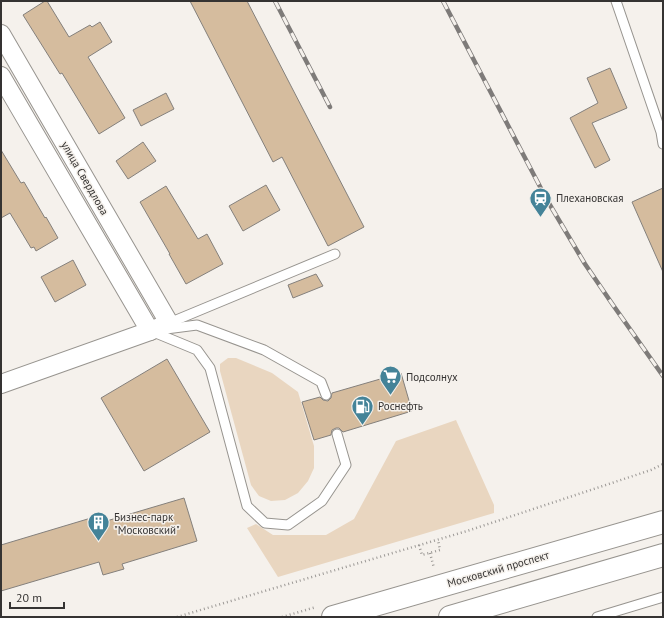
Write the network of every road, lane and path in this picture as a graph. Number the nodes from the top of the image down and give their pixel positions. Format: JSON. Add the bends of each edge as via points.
{"nodes":[{"id":1,"x":616,"y":1,"type":"edge"},
{"id":2,"x":1,"y":34,"type":"edge"},
{"id":3,"x":1,"y":76,"type":"edge"},
{"id":4,"x":663,"y":144,"type":"edge"},
{"id":5,"x":335,"y":254,"type":"dead end"},
{"id":6,"x":169,"y":323,"type":"junction"},
{"id":7,"x":150,"y":331,"type":"junction"},
{"id":8,"x":1,"y":384,"type":"edge"},
{"id":9,"x":326,"y":395,"type":"dead end"},
{"id":10,"x":337,"y":434,"type":"dead end"},
{"id":11,"x":663,"y":464,"type":"edge"},
{"id":12,"x":663,"y":522,"type":"edge"},
{"id":13,"x":438,"y":540,"type":"junction"},
{"id":14,"x":419,"y":545,"type":"junction"},
{"id":15,"x":430,"y":553,"type":"junction"},
{"id":16,"x":663,"y":555,"type":"edge"},
{"id":17,"x":435,"y":573,"type":"dead end"},
{"id":18,"x":663,"y":597,"type":"edge"},
{"id":19,"x":177,"y":617,"type":"edge"},
{"id":20,"x":333,"y":617,"type":"edge"},
{"id":21,"x":450,"y":617,"type":"edge"},
{"id":22,"x":597,"y":617,"type":"edge"}],
"edges":[{"from":1,"to":4,"type":"lane"},
{"from":2,"to":6,"type":"street","name":"улица Свердлова"},
{"from":3,"to":7,"type":"street","name":"улица Свердлова"},
{"from":5,"to":6,"type":"lane"},
{"from":6,"to":7,"type":"street"},
{"from":7,"to":8,"type":"street"},
{"from":7,"to":9,"type":"lane","via":[[197,325],[264,350],[322,382]]},
{"from":7,"to":10,"type":"lane","via":[[197,350],[210,368],[247,506],[265,523],[288,525],[322,501],[346,465]]},
{"from":11,"to":13,"type":"path"},
{"from":12,"to":20,"type":"main road","name":"Московский проспект"},
{"from":13,"to":14,"type":"path"},
{"from":13,"to":15,"type":"path","via":[[440,550]]},
{"from":14,"to":15,"type":"path","via":[[422,555]]},
{"from":14,"to":19,"type":"path"},
{"from":15,"to":17,"type":"path"},
{"from":16,"to":21,"type":"main road"},
{"from":18,"to":22,"type":"lane"}]}
